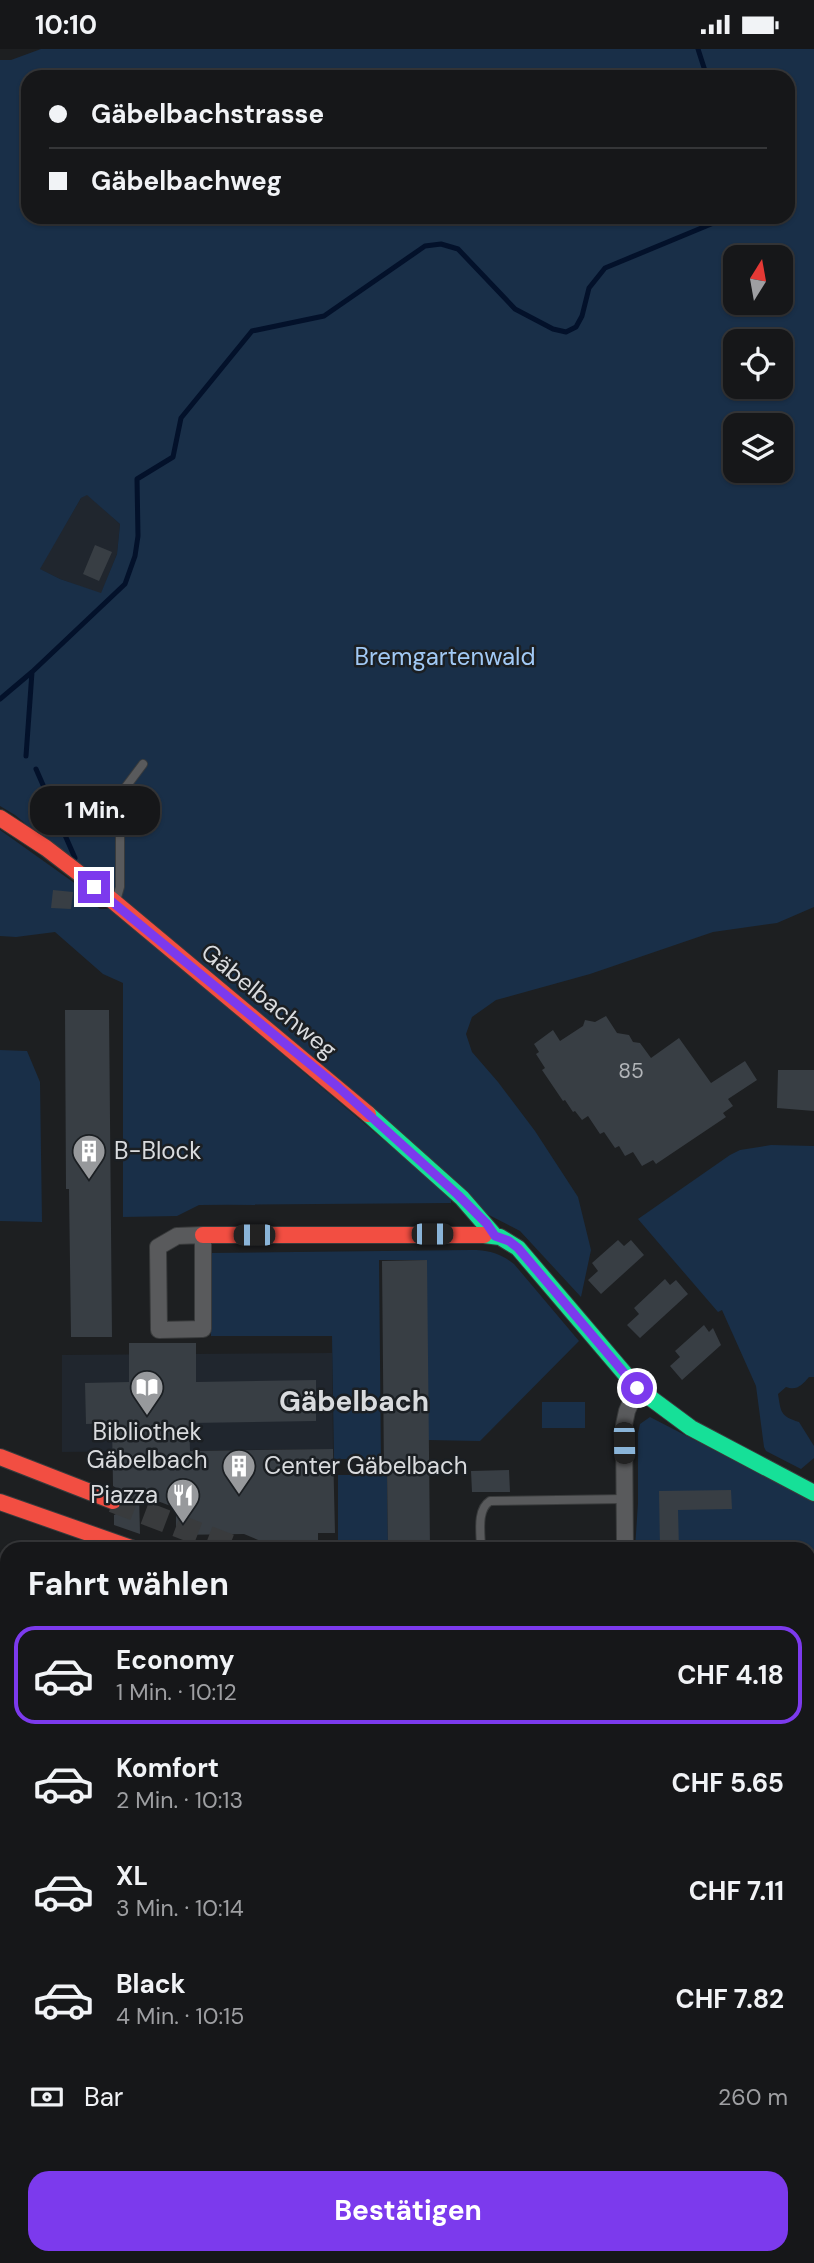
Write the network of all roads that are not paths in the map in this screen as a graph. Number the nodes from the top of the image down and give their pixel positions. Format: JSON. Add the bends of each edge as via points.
{"nodes":[{"id":1,"x":143,"y":764,"type":"dead end"},
{"id":2,"x":0,"y":818,"type":"edge"},
{"id":3,"x":114,"y":904,"type":"junction"},
{"id":4,"x":203,"y":1235,"type":"junction"},
{"id":5,"x":495,"y":1236,"type":"junction"},
{"id":6,"x":637,"y":1388,"type":"junction"},
{"id":7,"x":0,"y":1457,"type":"edge"},
{"id":8,"x":814,"y":1493,"type":"edge"},
{"id":9,"x":624,"y":1499,"type":"junction"},
{"id":10,"x":113,"y":1501,"type":"tunnel mouth"},
{"id":11,"x":0,"y":1502,"type":"edge"},
{"id":12,"x":114,"y":1542,"type":"edge"},
{"id":13,"x":481,"y":1542,"type":"edge"},
{"id":14,"x":625,"y":1542,"type":"edge"}],
"edges":[{"from":1,"to":3,"type":"lane","via":[[120,802],[120,887]]},
{"from":2,"to":3,"type":"street","name":"Gäbelbachweg"},
{"from":3,"to":5,"type":"street","name":"Gäbelbachweg","via":[[338,1087],[458,1195]]},
{"from":4,"to":4,"type":"street","via":[[177,1236],[158,1247],[159,1330],[203,1329]]},
{"from":4,"to":5,"type":"street"},
{"from":5,"to":6,"type":"street","via":[[518,1248]]},
{"from":6,"to":8,"type":"street","via":[[691,1428]]},
{"from":6,"to":9,"type":"street","via":[[624,1425]]},
{"from":7,"to":10,"type":"street"},
{"from":9,"to":13,"type":"lane","via":[[490,1501],[481,1512]]},
{"from":9,"to":14,"type":"street"},
{"from":11,"to":12,"type":"street"}]}
